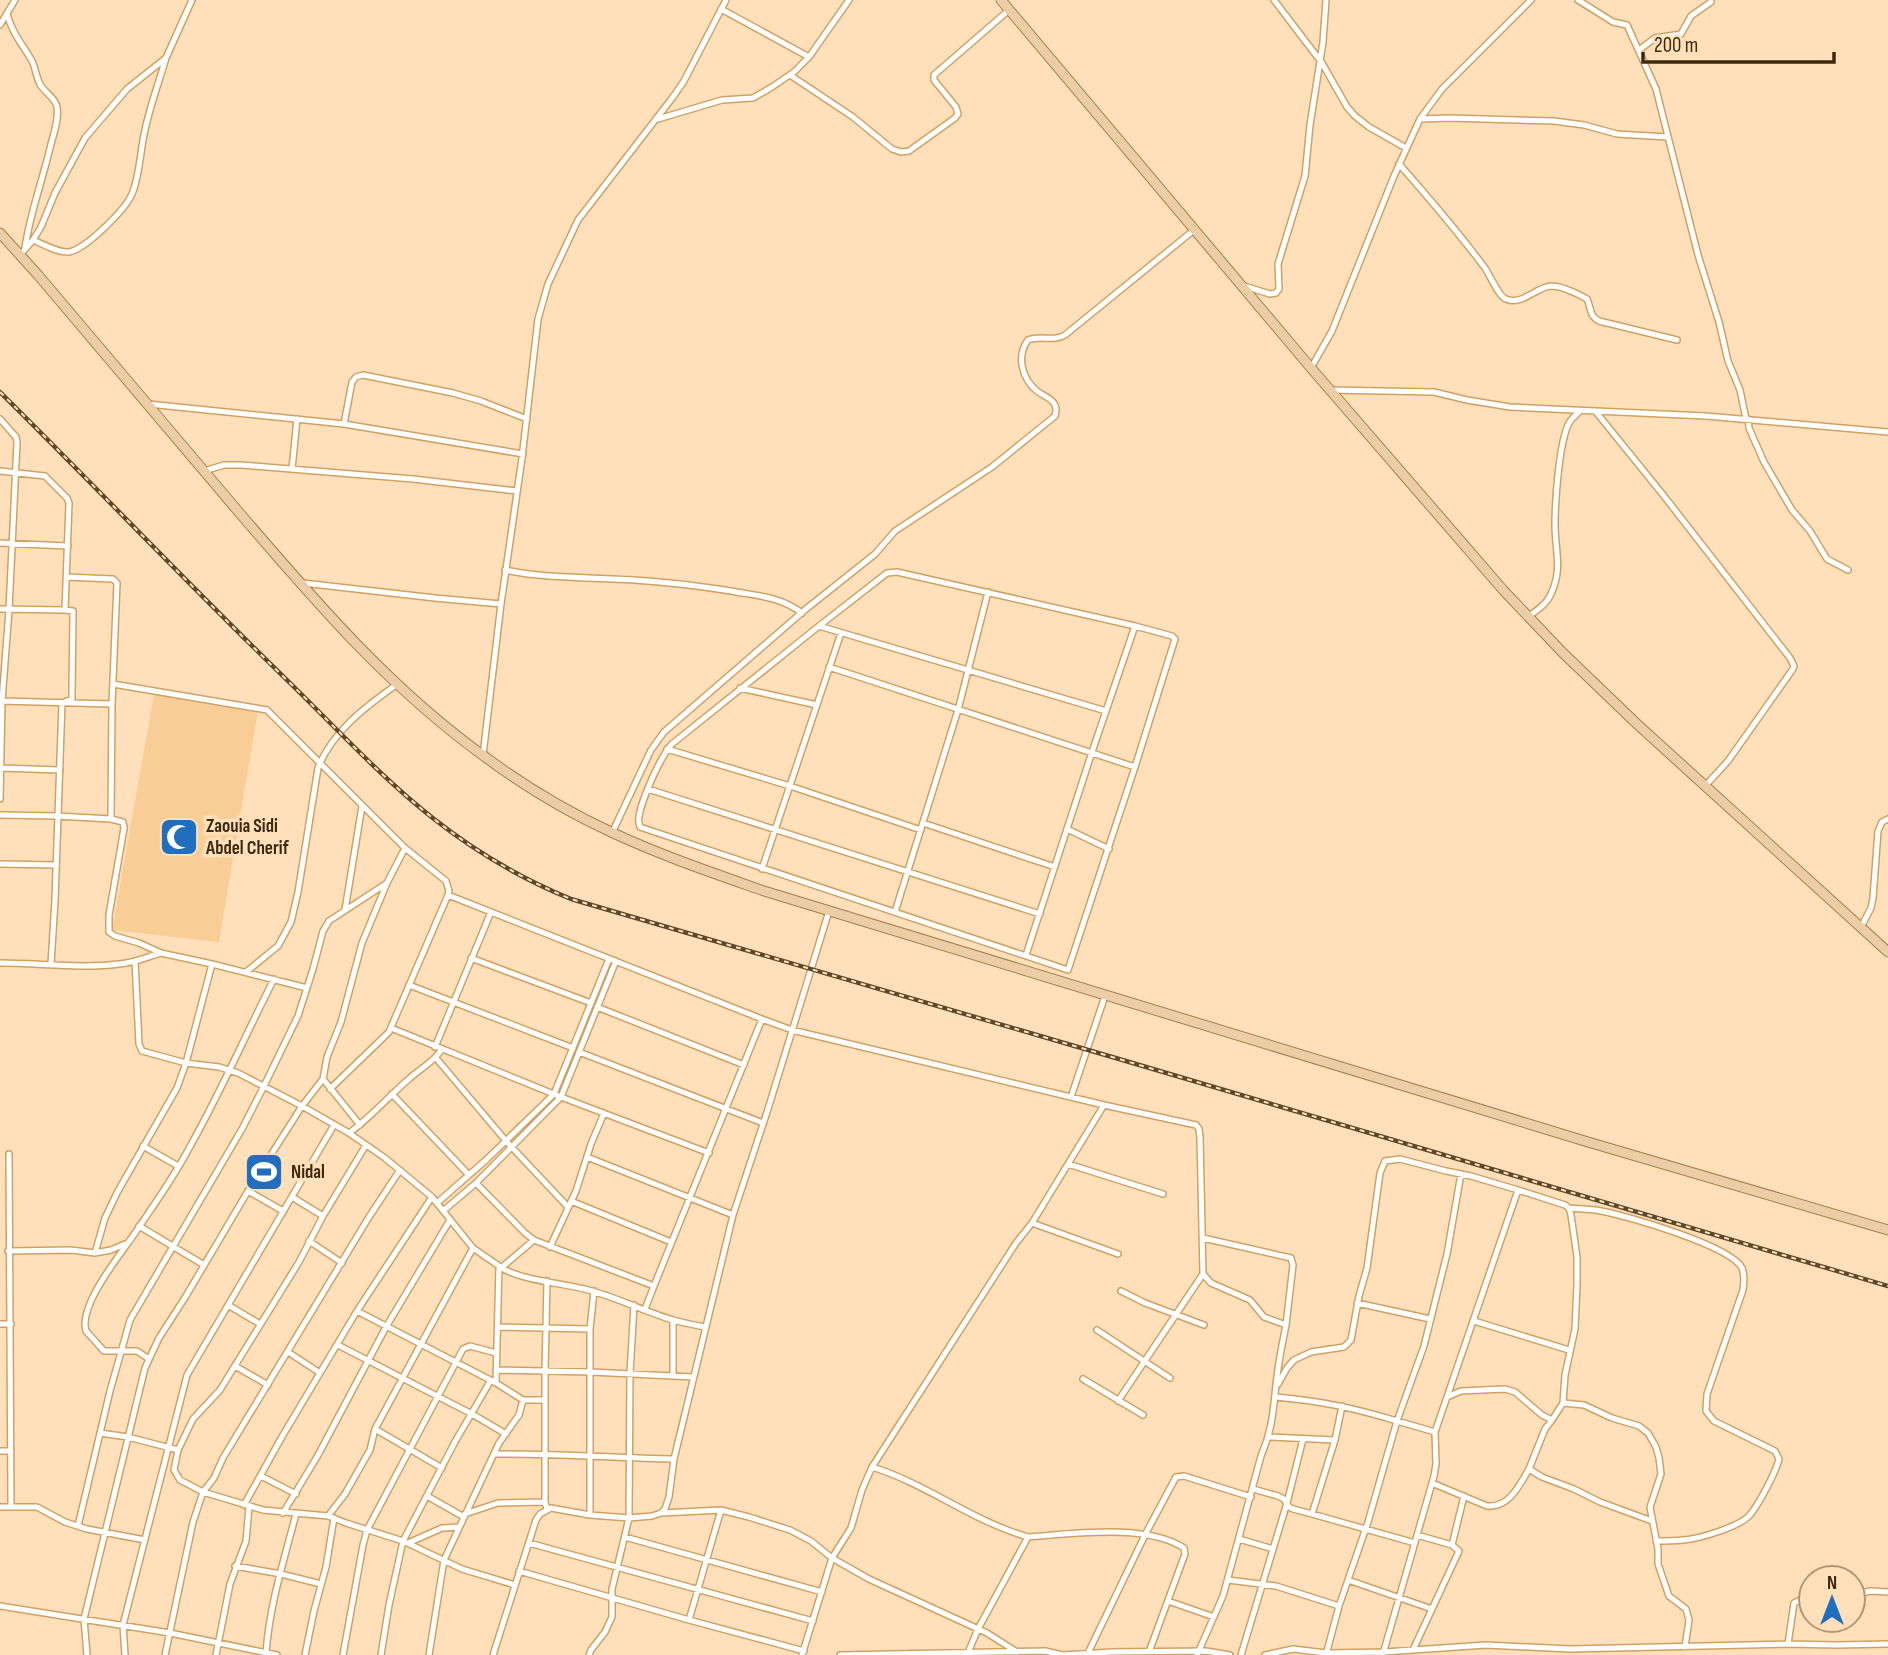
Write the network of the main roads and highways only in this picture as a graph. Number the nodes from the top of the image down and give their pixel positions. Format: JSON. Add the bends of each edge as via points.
{"nodes":[{"id":1,"x":1001,"y":0,"type":"edge"},
{"id":2,"x":0,"y":233,"type":"edge"},
{"id":3,"x":1888,"y":952,"type":"edge"},
{"id":4,"x":1888,"y":1230,"type":"edge"}],
"edges":[{"from":1,"to":3,"type":"main road","via":[[1311,369],[1528,617],[1637,724]]},
{"from":2,"to":4,"type":"main road","via":[[23,252],[204,471],[366,656],[483,756],[584,819],[692,866],[764,891]]}]}
